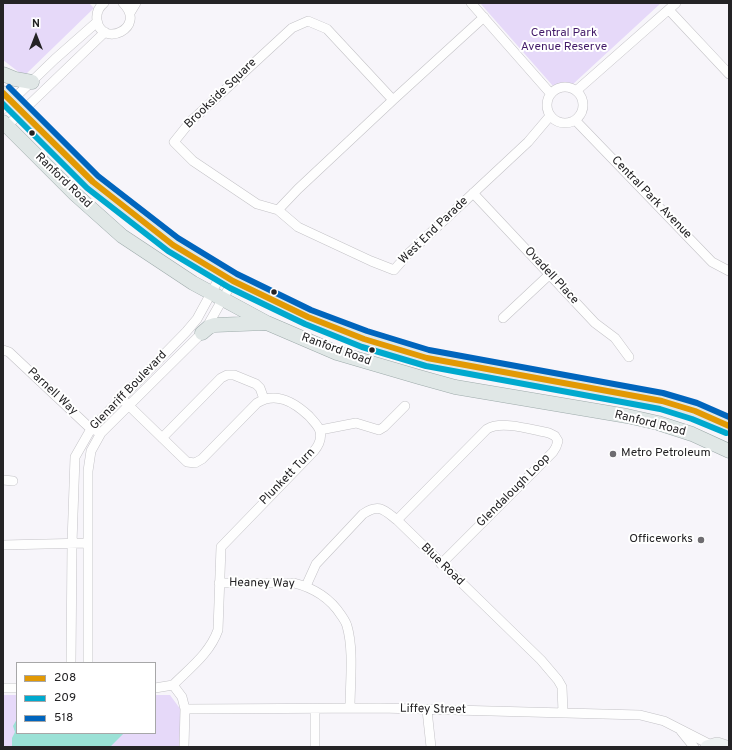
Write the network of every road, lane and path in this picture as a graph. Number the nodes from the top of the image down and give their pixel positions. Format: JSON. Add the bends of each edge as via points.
{"nodes":[{"id":1,"x":104,"y":3,"type":"edge"},
{"id":2,"x":123,"y":3,"type":"edge"},
{"id":3,"x":136,"y":3,"type":"edge"},
{"id":4,"x":471,"y":3,"type":"edge"},
{"id":5,"x":672,"y":6,"type":"edge"},
{"id":6,"x":95,"y":7,"type":"edge"},
{"id":7,"x":130,"y":13,"type":"junction"},
{"id":8,"x":484,"y":17,"type":"junction"},
{"id":9,"x":97,"y":22,"type":"junction"},
{"id":10,"x":105,"y":32,"type":"junction"},
{"id":11,"x":3,"y":74,"type":"edge"},
{"id":12,"x":729,"y":74,"type":"edge"},
{"id":13,"x":32,"y":82,"type":"junction"},
{"id":14,"x":576,"y":91,"type":"junction"},
{"id":15,"x":551,"y":94,"type":"junction"},
{"id":16,"x":393,"y":100,"type":"junction"},
{"id":17,"x":6,"y":101,"type":"edge"},
{"id":18,"x":22,"y":112,"type":"junction"},
{"id":19,"x":550,"y":116,"type":"junction"},
{"id":20,"x":575,"y":120,"type":"junction"},
{"id":21,"x":5,"y":124,"type":"edge"},
{"id":22,"x":473,"y":193,"type":"junction"},
{"id":23,"x":278,"y":210,"type":"junction"},
{"id":24,"x":729,"y":272,"type":"edge"},
{"id":25,"x":550,"y":274,"type":"junction"},
{"id":26,"x":227,"y":278,"type":"junction"},
{"id":27,"x":216,"y":297,"type":"junction"},
{"id":28,"x":503,"y":318,"type":"dead end"},
{"id":29,"x":268,"y":323,"type":"junction"},
{"id":30,"x":202,"y":333,"type":"junction"},
{"id":31,"x":3,"y":350,"type":"edge"},
{"id":32,"x":629,"y":357,"type":"dead end"},
{"id":33,"x":121,"y":398,"type":"junction"},
{"id":34,"x":264,"y":399,"type":"junction"},
{"id":35,"x":130,"y":406,"type":"junction"},
{"id":36,"x":405,"y":406,"type":"dead end"},
{"id":37,"x":729,"y":426,"type":"edge"},
{"id":38,"x":91,"y":429,"type":"junction"},
{"id":39,"x":320,"y":430,"type":"junction"},
{"id":40,"x":101,"y":433,"type":"junction"},
{"id":41,"x":162,"y":438,"type":"junction"},
{"id":42,"x":729,"y":451,"type":"edge"},
{"id":43,"x":397,"y":520,"type":"junction"},
{"id":44,"x":72,"y":543,"type":"junction"},
{"id":45,"x":88,"y":543,"type":"junction"},
{"id":46,"x":3,"y":545,"type":"edge"},
{"id":47,"x":442,"y":564,"type":"junction"},
{"id":48,"x":219,"y":583,"type":"junction"},
{"id":49,"x":306,"y":586,"type":"junction"},
{"id":50,"x":71,"y":662,"type":"edge"},
{"id":51,"x":88,"y":662,"type":"edge"},
{"id":52,"x":173,"y":685,"type":"junction"},
{"id":53,"x":3,"y":688,"type":"edge"},
{"id":54,"x":16,"y":688,"type":"edge"},
{"id":55,"x":156,"y":688,"type":"edge"},
{"id":56,"x":350,"y":708,"type":"junction"},
{"id":57,"x":185,"y":709,"type":"junction"},
{"id":58,"x":315,"y":709,"type":"junction"},
{"id":59,"x":428,"y":710,"type":"junction"},
{"id":60,"x":563,"y":712,"type":"junction"},
{"id":61,"x":679,"y":728,"type":"junction"},
{"id":62,"x":729,"y":737,"type":"edge"},
{"id":63,"x":715,"y":746,"type":"edge"},
{"id":64,"x":184,"y":747,"type":"edge"},
{"id":65,"x":315,"y":747,"type":"edge"},
{"id":66,"x":431,"y":747,"type":"edge"},
{"id":67,"x":694,"y":747,"type":"edge"}],
"edges":[{"from":1,"to":6,"type":"street"},
{"from":2,"to":7,"type":"street"},
{"from":3,"to":7,"type":"street"},
{"from":4,"to":8,"type":"street"},
{"from":5,"to":12,"type":"street"},
{"from":5,"to":14,"type":"street"},
{"from":6,"to":9,"type":"street"},
{"from":7,"to":10,"type":"street","via":[[129,24],[121,32]]},
{"from":8,"to":15,"type":"street"},
{"from":8,"to":16,"type":"street"},
{"from":9,"to":10,"type":"street"},
{"from":9,"to":13,"type":"street"},
{"from":10,"to":18,"type":"street"},
{"from":11,"to":13,"type":"main road"},
{"from":13,"to":17,"type":"street"},
{"from":14,"to":15,"type":"street","via":[[564,87]]},
{"from":14,"to":20,"type":"street","via":[[583,106],[582,112]]},
{"from":15,"to":19,"type":"street","via":[[547,103]]},
{"from":16,"to":23,"type":"street"},
{"from":16,"to":23,"type":"street","name":"Brookside Square","via":[[327,29],[308,21],[292,28],[190,122],[174,142],[193,161],[257,204]]},
{"from":17,"to":18,"type":"main road","name":"Ranford Road"},
{"from":18,"to":21,"type":"street"},
{"from":18,"to":26,"type":"main road","name":"Ranford Road","via":[[93,182],[173,246]]},
{"from":19,"to":20,"type":"street","via":[[565,124]]},
{"from":19,"to":22,"type":"street","name":"West End Parade","via":[[528,142]]},
{"from":20,"to":24,"type":"street","name":"Central Park Avenue","via":[[712,262]]},
{"from":21,"to":27,"type":"main road","name":"Ranford Road","via":[[75,194],[122,236]]},
{"from":22,"to":23,"type":"street","name":"West End Parade","via":[[394,270],[298,227]]},
{"from":22,"to":25,"type":"street","name":"Ovadell Place"},
{"from":25,"to":28,"type":"street"},
{"from":25,"to":32,"type":"street","name":"Ovadell Place","via":[[594,323],[614,338]]},
{"from":26,"to":27,"type":"street","name":"Glenariff Boulevard"},
{"from":26,"to":27,"type":"street","name":"Glenariff Boulevard"},
{"from":26,"to":37,"type":"main road","name":"Ranford Road","via":[[308,317],[364,339],[413,354],[662,401],[695,411]]},
{"from":27,"to":29,"type":"main road","name":"Ranford Road"},
{"from":27,"to":30,"type":"street","name":"Glenariff Boulevard","via":[[209,323]]},
{"from":27,"to":33,"type":"street","name":"Glenariff Boulevard","via":[[186,332]]},
{"from":29,"to":30,"type":"main road","via":[[215,324]]},
{"from":29,"to":42,"type":"main road","name":"Ranford Road","via":[[337,353],[455,387],[658,423],[692,434]]},
{"from":30,"to":35,"type":"street","name":"Glenariff Boulevard"},
{"from":31,"to":38,"type":"street","name":"Parnell Way","via":[[9,352]]},
{"from":33,"to":35,"type":"street"},
{"from":33,"to":38,"type":"street","name":"Glenariff Boulevard"},
{"from":34,"to":39,"type":"street","via":[[277,398],[294,404]]},
{"from":34,"to":41,"type":"street","via":[[198,462],[187,462]]},
{"from":34,"to":41,"type":"street","via":[[256,384],[234,375],[227,375],[221,378]]},
{"from":35,"to":40,"type":"street","name":"Glenariff Boulevard"},
{"from":35,"to":41,"type":"street"},
{"from":36,"to":39,"type":"street","via":[[379,430],[356,423]]},
{"from":38,"to":40,"type":"street","name":"Parnell Way"},
{"from":38,"to":44,"type":"street","name":"Glenariff Boulevard","via":[[75,457]]},
{"from":39,"to":48,"type":"street","name":"Plunkett Turn","via":[[319,444],[314,451],[221,547]]},
{"from":40,"to":45,"type":"street","name":"Glenariff Boulevard","via":[[91,451],[88,471]]},
{"from":43,"to":47,"type":"street","name":"Blue Road"},
{"from":43,"to":47,"type":"street","name":"Glendalough Loop","via":[[494,425],[502,424],[555,436],[558,441],[553,452]]},
{"from":43,"to":49,"type":"street","name":"Blue Road","via":[[383,509],[372,508],[363,514],[316,564]]},
{"from":44,"to":45,"type":"street"},
{"from":44,"to":46,"type":"street"},
{"from":44,"to":50,"type":"street","name":"Glenariff Boulevard"},
{"from":45,"to":51,"type":"street","name":"Glenariff Boulevard"},
{"from":47,"to":60,"type":"street","name":"Blue Road","via":[[541,660],[558,680],[562,687]]},
{"from":48,"to":49,"type":"street","name":"Heaney Way","via":[[294,583]]},
{"from":48,"to":52,"type":"street","name":"Plunkett Turn","via":[[218,630],[215,639],[208,650]]},
{"from":49,"to":56,"type":"street","name":"Heaney Way","via":[[336,608],[347,624],[350,646]]},
{"from":52,"to":55,"type":"street"},
{"from":52,"to":57,"type":"street","via":[[182,697]]},
{"from":53,"to":54,"type":"street"},
{"from":56,"to":58,"type":"street","name":"Liffey Street"},
{"from":56,"to":59,"type":"street","name":"Liffey Street"},
{"from":57,"to":58,"type":"street","name":"Liffey Street"},
{"from":57,"to":64,"type":"street"},
{"from":58,"to":65,"type":"street"},
{"from":59,"to":60,"type":"street","name":"Liffey Street"},
{"from":59,"to":66,"type":"street"},
{"from":60,"to":61,"type":"street","name":"Liffey Street","via":[[640,714],[664,720]]},
{"from":61,"to":63,"type":"street","name":"Liffey Street"},
{"from":61,"to":67,"type":"street","name":"Liffey Street"},
{"from":62,"to":63,"type":"street"}]}
